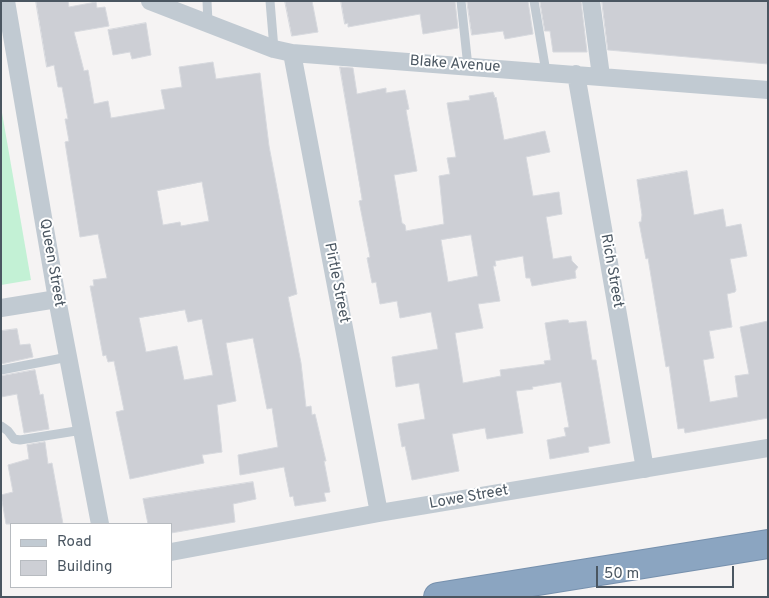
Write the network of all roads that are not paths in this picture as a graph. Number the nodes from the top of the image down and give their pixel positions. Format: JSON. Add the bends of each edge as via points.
{"nodes":[{"id":1,"x":6,"y":1,"type":"edge"},
{"id":2,"x":150,"y":1,"type":"edge"},
{"id":3,"x":208,"y":1,"type":"edge"},
{"id":4,"x":270,"y":1,"type":"edge"},
{"id":5,"x":461,"y":1,"type":"edge"},
{"id":6,"x":534,"y":1,"type":"edge"},
{"id":7,"x":591,"y":1,"type":"edge"},
{"id":8,"x":208,"y":23,"type":"junction"},
{"id":9,"x":274,"y":49,"type":"junction"},
{"id":10,"x":292,"y":53,"type":"junction"},
{"id":11,"x":468,"y":67,"type":"junction"},
{"id":12,"x":546,"y":72,"type":"junction"},
{"id":13,"x":576,"y":74,"type":"junction"},
{"id":14,"x":601,"y":76,"type":"junction"},
{"id":15,"x":768,"y":90,"type":"edge"},
{"id":16,"x":57,"y":299,"type":"junction"},
{"id":17,"x":1,"y":308,"type":"edge"},
{"id":18,"x":68,"y":357,"type":"junction"},
{"id":19,"x":1,"y":370,"type":"edge"},
{"id":20,"x":1,"y":426,"type":"edge"},
{"id":21,"x":82,"y":430,"type":"junction"},
{"id":22,"x":768,"y":448,"type":"edge"},
{"id":23,"x":646,"y":469,"type":"junction"},
{"id":24,"x":379,"y":513,"type":"junction"},
{"id":25,"x":100,"y":523,"type":"edge"},
{"id":26,"x":768,"y":544,"type":"edge"},
{"id":27,"x":172,"y":552,"type":"edge"},
{"id":28,"x":438,"y":597,"type":"edge"}],
"edges":[{"from":1,"to":16,"type":"street","name":"Queen Street"},
{"from":2,"to":8,"type":"street","name":"Blake Avenue"},
{"from":3,"to":8,"type":"lane"},
{"from":4,"to":9,"type":"lane"},
{"from":5,"to":11,"type":"lane"},
{"from":6,"to":12,"type":"lane"},
{"from":7,"to":14,"type":"street"},
{"from":8,"to":9,"type":"street","name":"Blake Avenue"},
{"from":9,"to":10,"type":"street","name":"Blake Avenue"},
{"from":10,"to":11,"type":"street","name":"Blake Avenue"},
{"from":10,"to":24,"type":"street","name":"Pirtle Street"},
{"from":11,"to":12,"type":"street","name":"Blake Avenue"},
{"from":12,"to":13,"type":"street","name":"Blake Avenue"},
{"from":13,"to":14,"type":"street","name":"Blake Avenue"},
{"from":13,"to":23,"type":"street","name":"Rich Street"},
{"from":14,"to":15,"type":"street","name":"Blake Avenue"},
{"from":16,"to":17,"type":"street"},
{"from":16,"to":18,"type":"street","name":"Queen Street"},
{"from":18,"to":19,"type":"lane"},
{"from":18,"to":21,"type":"street","name":"Queen Street"},
{"from":20,"to":21,"type":"lane","via":[[14,439],[20,440]]},
{"from":21,"to":25,"type":"street","name":"Queen Street"},
{"from":22,"to":23,"type":"street","name":"Lowe Street"},
{"from":23,"to":24,"type":"street","name":"Lowe Street"},
{"from":24,"to":27,"type":"street","name":"Lowe Street"},
{"from":26,"to":28,"type":"highway"}]}
